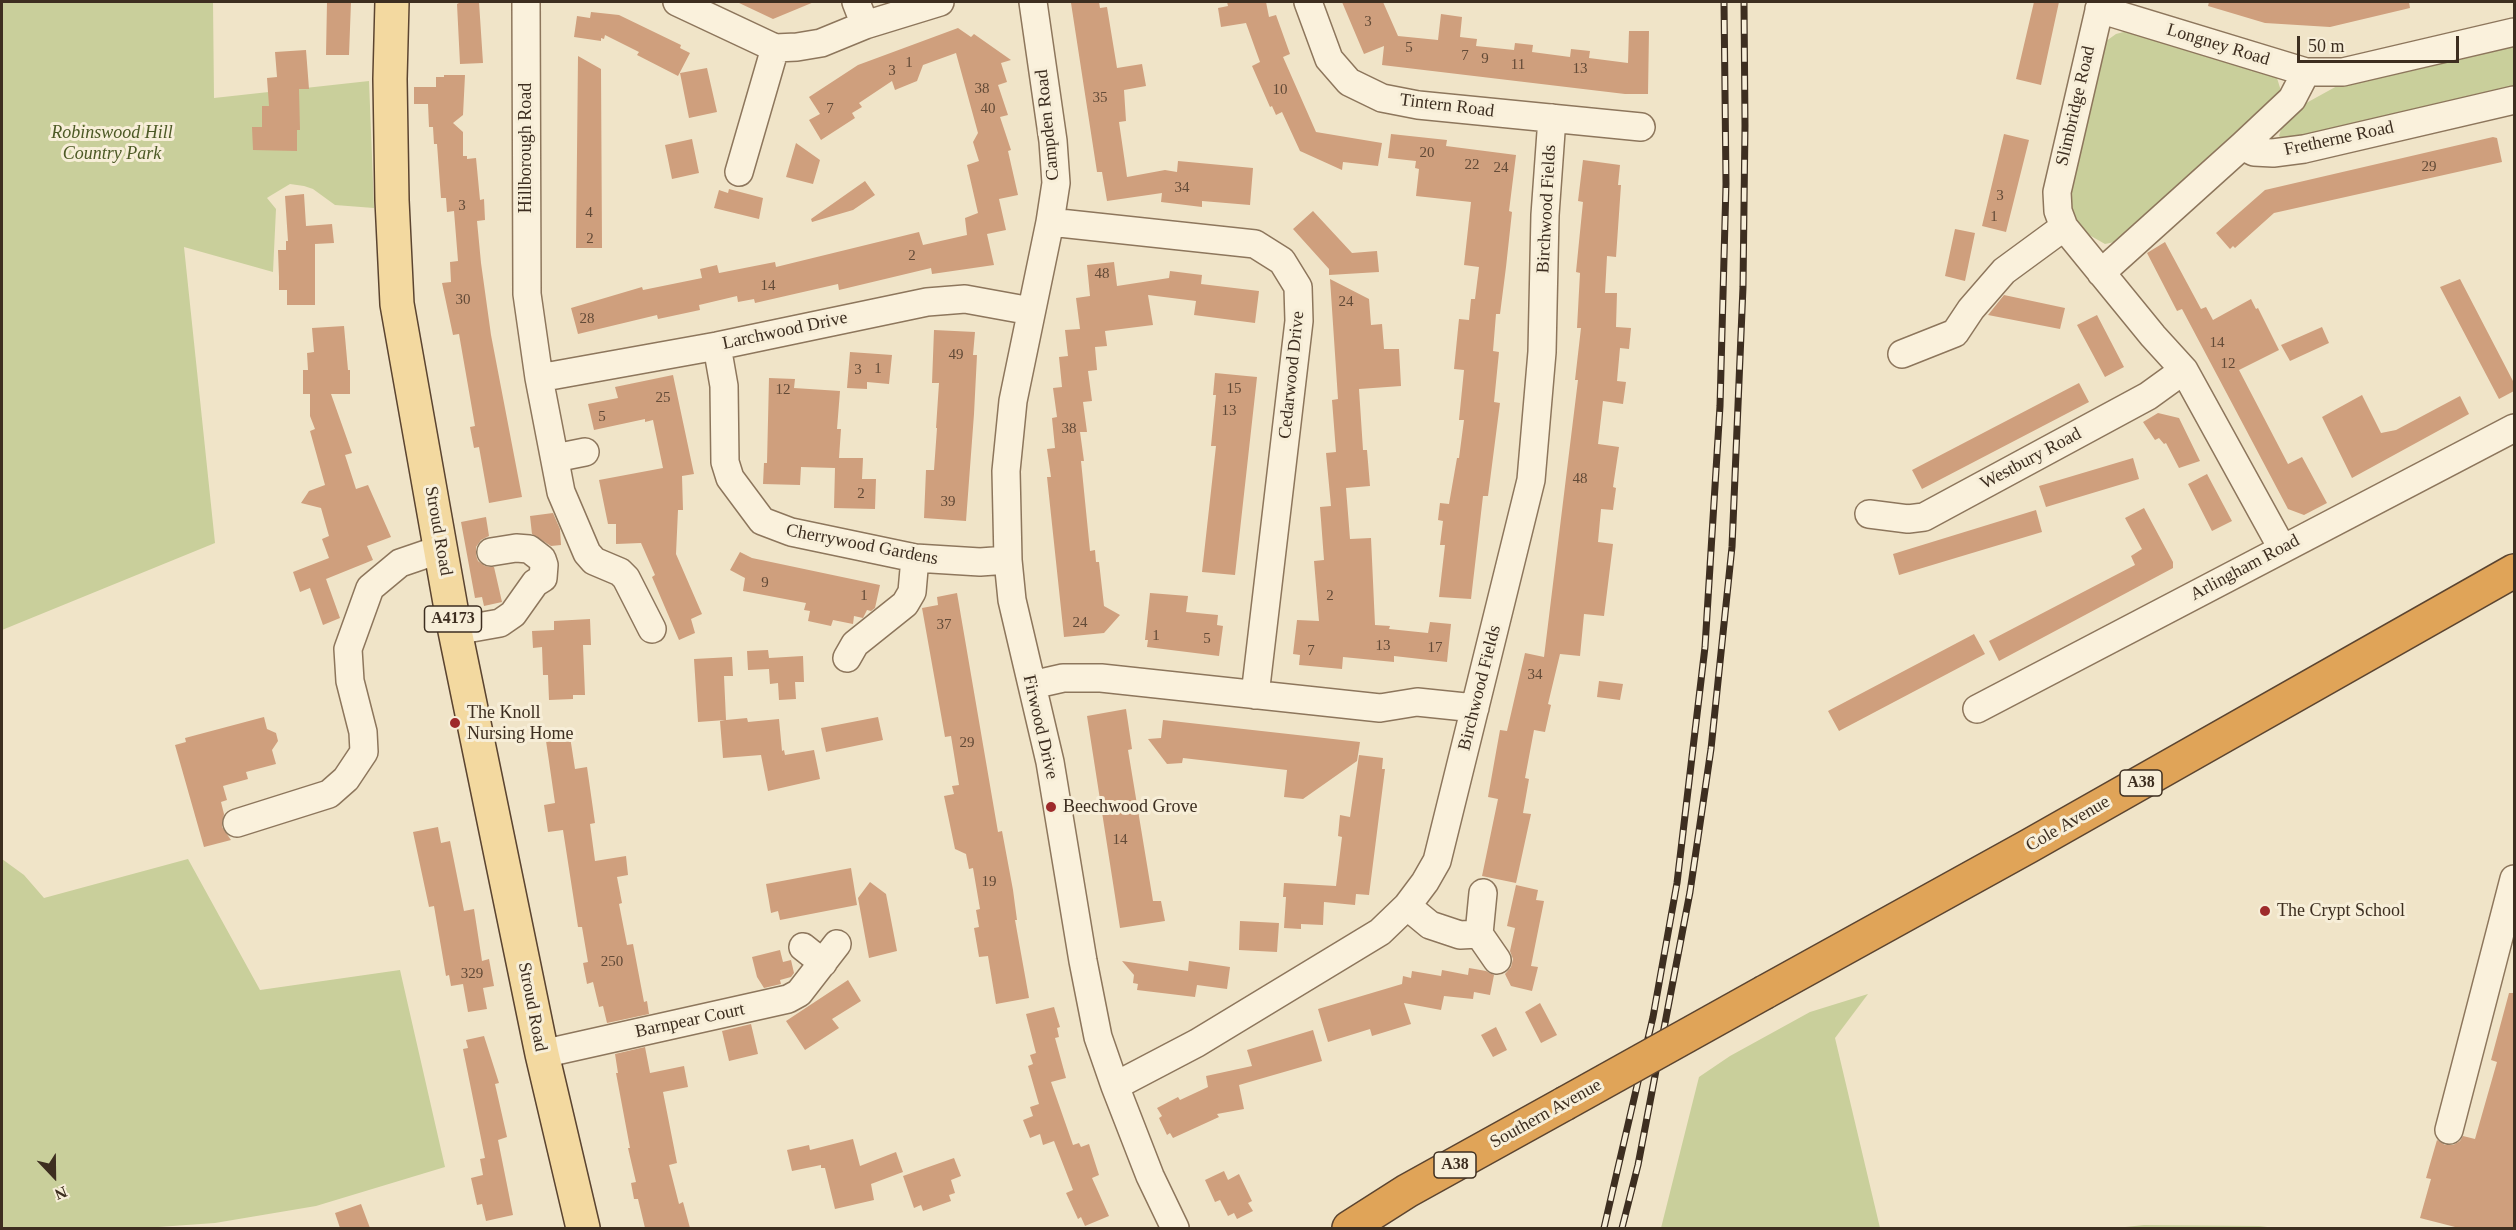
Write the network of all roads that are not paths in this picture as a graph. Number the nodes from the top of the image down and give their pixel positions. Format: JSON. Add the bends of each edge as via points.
{"nodes":[{"id":1,"x":392,"y":2,"type":"edge"},
{"id":2,"x":526,"y":2,"type":"edge"},
{"id":3,"x":677,"y":2,"type":"edge"},
{"id":4,"x":940,"y":2,"type":"edge"},
{"id":5,"x":1033,"y":2,"type":"edge"},
{"id":6,"x":1308,"y":2,"type":"edge"},
{"id":7,"x":2100,"y":5,"type":"edge"},
{"id":8,"x":860,"y":13,"type":"edge"},
{"id":9,"x":2514,"y":32,"type":"edge"},
{"id":10,"x":775,"y":48,"type":"junction"},
{"id":11,"x":2306,"y":72,"type":"junction"},
{"id":12,"x":2514,"y":100,"type":"edge"},
{"id":13,"x":1552,"y":118,"type":"junction"},
{"id":14,"x":1641,"y":127,"type":"dead end"},
{"id":15,"x":2242,"y":146,"type":"junction"},
{"id":16,"x":739,"y":172,"type":"dead end"},
{"id":17,"x":2061,"y":219,"type":"junction"},
{"id":18,"x":1047,"y":234,"type":"junction"},
{"id":19,"x":2101,"y":273,"type":"junction"},
{"id":20,"x":1031,"y":311,"type":"junction"},
{"id":21,"x":717,"y":346,"type":"junction"},
{"id":22,"x":1902,"y":354,"type":"dead end"},
{"id":23,"x":2184,"y":370,"type":"junction"},
{"id":24,"x":539,"y":378,"type":"junction"},
{"id":25,"x":2514,"y":428,"type":"edge"},
{"id":26,"x":585,"y":452,"type":"dead end"},
{"id":27,"x":555,"y":458,"type":"junction"},
{"id":28,"x":1869,"y":514,"type":"dead end"},
{"id":29,"x":2282,"y":548,"type":"junction"},
{"id":30,"x":441,"y":549,"type":"junction"},
{"id":31,"x":491,"y":552,"type":"dead end"},
{"id":32,"x":915,"y":558,"type":"junction"},
{"id":33,"x":1008,"y":560,"type":"junction"},
{"id":34,"x":2514,"y":571,"type":"edge"},
{"id":35,"x":652,"y":629,"type":"dead end"},
{"id":36,"x":455,"y":631,"type":"junction"},
{"id":37,"x":851,"y":651,"type":"dead end"},
{"id":38,"x":1032,"y":685,"type":"junction"},
{"id":39,"x":1255,"y":695,"type":"junction"},
{"id":40,"x":1475,"y":708,"type":"junction"},
{"id":41,"x":1977,"y":709,"type":"dead end"},
{"id":42,"x":237,"y":823,"type":"dead end"},
{"id":43,"x":2514,"y":879,"type":"edge"},
{"id":44,"x":1483,"y":893,"type":"dead end"},
{"id":45,"x":1407,"y":906,"type":"junction"},
{"id":46,"x":1479,"y":934,"type":"junction"},
{"id":47,"x":821,"y":951,"type":"dead end"},
{"id":48,"x":1497,"y":960,"type":"dead end"},
{"id":49,"x":542,"y":1054,"type":"junction"},
{"id":50,"x":1652,"y":1055,"type":"joint"},
{"id":51,"x":1115,"y":1086,"type":"junction"},
{"id":52,"x":2449,"y":1130,"type":"dead end"},
{"id":53,"x":583,"y":1228,"type":"edge"},
{"id":54,"x":1175,"y":1228,"type":"edge"},
{"id":55,"x":1349,"y":1228,"type":"edge"}],
"edges":[{"from":1,"to":30,"type":"main road","name":"Stroud Road","number":"A4173","via":[[392,200],[397,304]]},
{"from":2,"to":24,"type":"street","name":"Hillborough Road","via":[[527,294]]},
{"from":3,"to":10,"type":"street"},
{"from":4,"to":8,"type":"street"},
{"from":5,"to":18,"type":"street","name":"Campden Road","via":[[1056,183]]},
{"from":6,"to":13,"type":"street","name":"Tintern Road","via":[[1329,59],[1349,82],[1382,98]]},
{"from":7,"to":11,"type":"street","name":"Longney Road"},
{"from":7,"to":17,"type":"street","name":"Slimbridge Road","via":[[2057,192]]},
{"from":8,"to":10,"type":"street","via":[[821,43]]},
{"from":9,"to":11,"type":"street","name":"Longney Road","via":[[2343,72]]},
{"from":10,"to":16,"type":"street"},
{"from":11,"to":15,"type":"street","via":[[2292,99]]},
{"from":12,"to":15,"type":"street","name":"Fretherne Road","via":[[2304,149],[2273,153],[2254,152]]},
{"from":13,"to":14,"type":"street","name":"Tintern Road"},
{"from":13,"to":40,"type":"street","name":"Birchwood Fields","via":[[1542,352],[1531,480]]},
{"from":15,"to":19,"type":"street"},
{"from":17,"to":19,"type":"street"},
{"from":17,"to":22,"type":"street","via":[[2004,271],[1956,333]]},
{"from":18,"to":20,"type":"street","name":"Firwood Drive"},
{"from":18,"to":39,"type":"street","name":"Cedarwood Drive","via":[[1255,244],[1282,261],[1298,287],[1299,321]]},
{"from":19,"to":23,"type":"street"},
{"from":20,"to":21,"type":"street","name":"Larchwood Drive","via":[[965,299],[927,302]]},
{"from":20,"to":33,"type":"street","name":"Firwood Drive","via":[[1012,402],[1006,471]]},
{"from":21,"to":24,"type":"street","name":"Larchwood Drive"},
{"from":21,"to":32,"type":"street","name":"Cherrywood Gardens","via":[[724,386],[725,462],[730,478],[759,519],[792,532]]},
{"from":23,"to":28,"type":"street","name":"Westbury Road","via":[[2148,396],[1924,517]]},
{"from":23,"to":29,"type":"street"},
{"from":24,"to":27,"type":"street"},
{"from":25,"to":29,"type":"street","name":"Arlingham Road"},
{"from":26,"to":27,"type":"street"},
{"from":27,"to":35,"type":"street","via":[[561,492],[586,553],[626,578]]},
{"from":29,"to":41,"type":"street","name":"Arlingham Road"},
{"from":30,"to":36,"type":"main road","name":"Stroud Road","number":"A4173"},
{"from":30,"to":42,"type":"street","via":[[400,563],[370,588],[348,650],[364,752],[346,779],[328,794]]},
{"from":31,"to":36,"type":"street","via":[[529,549],[542,559],[543,578],[513,614],[500,623]]},
{"from":32,"to":33,"type":"street","name":"Cherrywood Gardens"},
{"from":32,"to":37,"type":"street","via":[[912,592],[904,604]]},
{"from":33,"to":38,"type":"street","name":"Firwood Drive","via":[[1015,621]]},
{"from":34,"to":50,"type":"highway","name":"Cole Avenue","number":"A38","bridge":true},
{"from":36,"to":49,"type":"main road","name":"Stroud Road","number":"A4173"},
{"from":38,"to":39,"type":"street","via":[[1062,678],[1101,678]]},
{"from":38,"to":51,"type":"street","name":"Firwood Drive","via":[[1050,762],[1098,1037]]},
{"from":39,"to":40,"type":"street","via":[[1380,708],[1417,702]]},
{"from":40,"to":45,"type":"street","name":"Birchwood Fields","via":[[1437,861]]},
{"from":43,"to":52,"type":"street"},
{"from":44,"to":46,"type":"street"},
{"from":45,"to":46,"type":"street","via":[[1430,925],[1460,935]]},
{"from":45,"to":51,"type":"street","name":"Birchwood Fields","via":[[1380,932],[1355,948],[1197,1043]]},
{"from":46,"to":48,"type":"street"},
{"from":47,"to":49,"type":"street","name":"Barnpear Court","via":[[800,993],[788,999]]},
{"from":49,"to":53,"type":"main road","name":"Stroud Road","number":"A4173"},
{"from":50,"to":55,"type":"highway","name":"Southern Avenue","number":"A38","bridge":true,"via":[[1407,1191]]},
{"from":51,"to":54,"type":"street","name":"Firwood Drive"}]}
